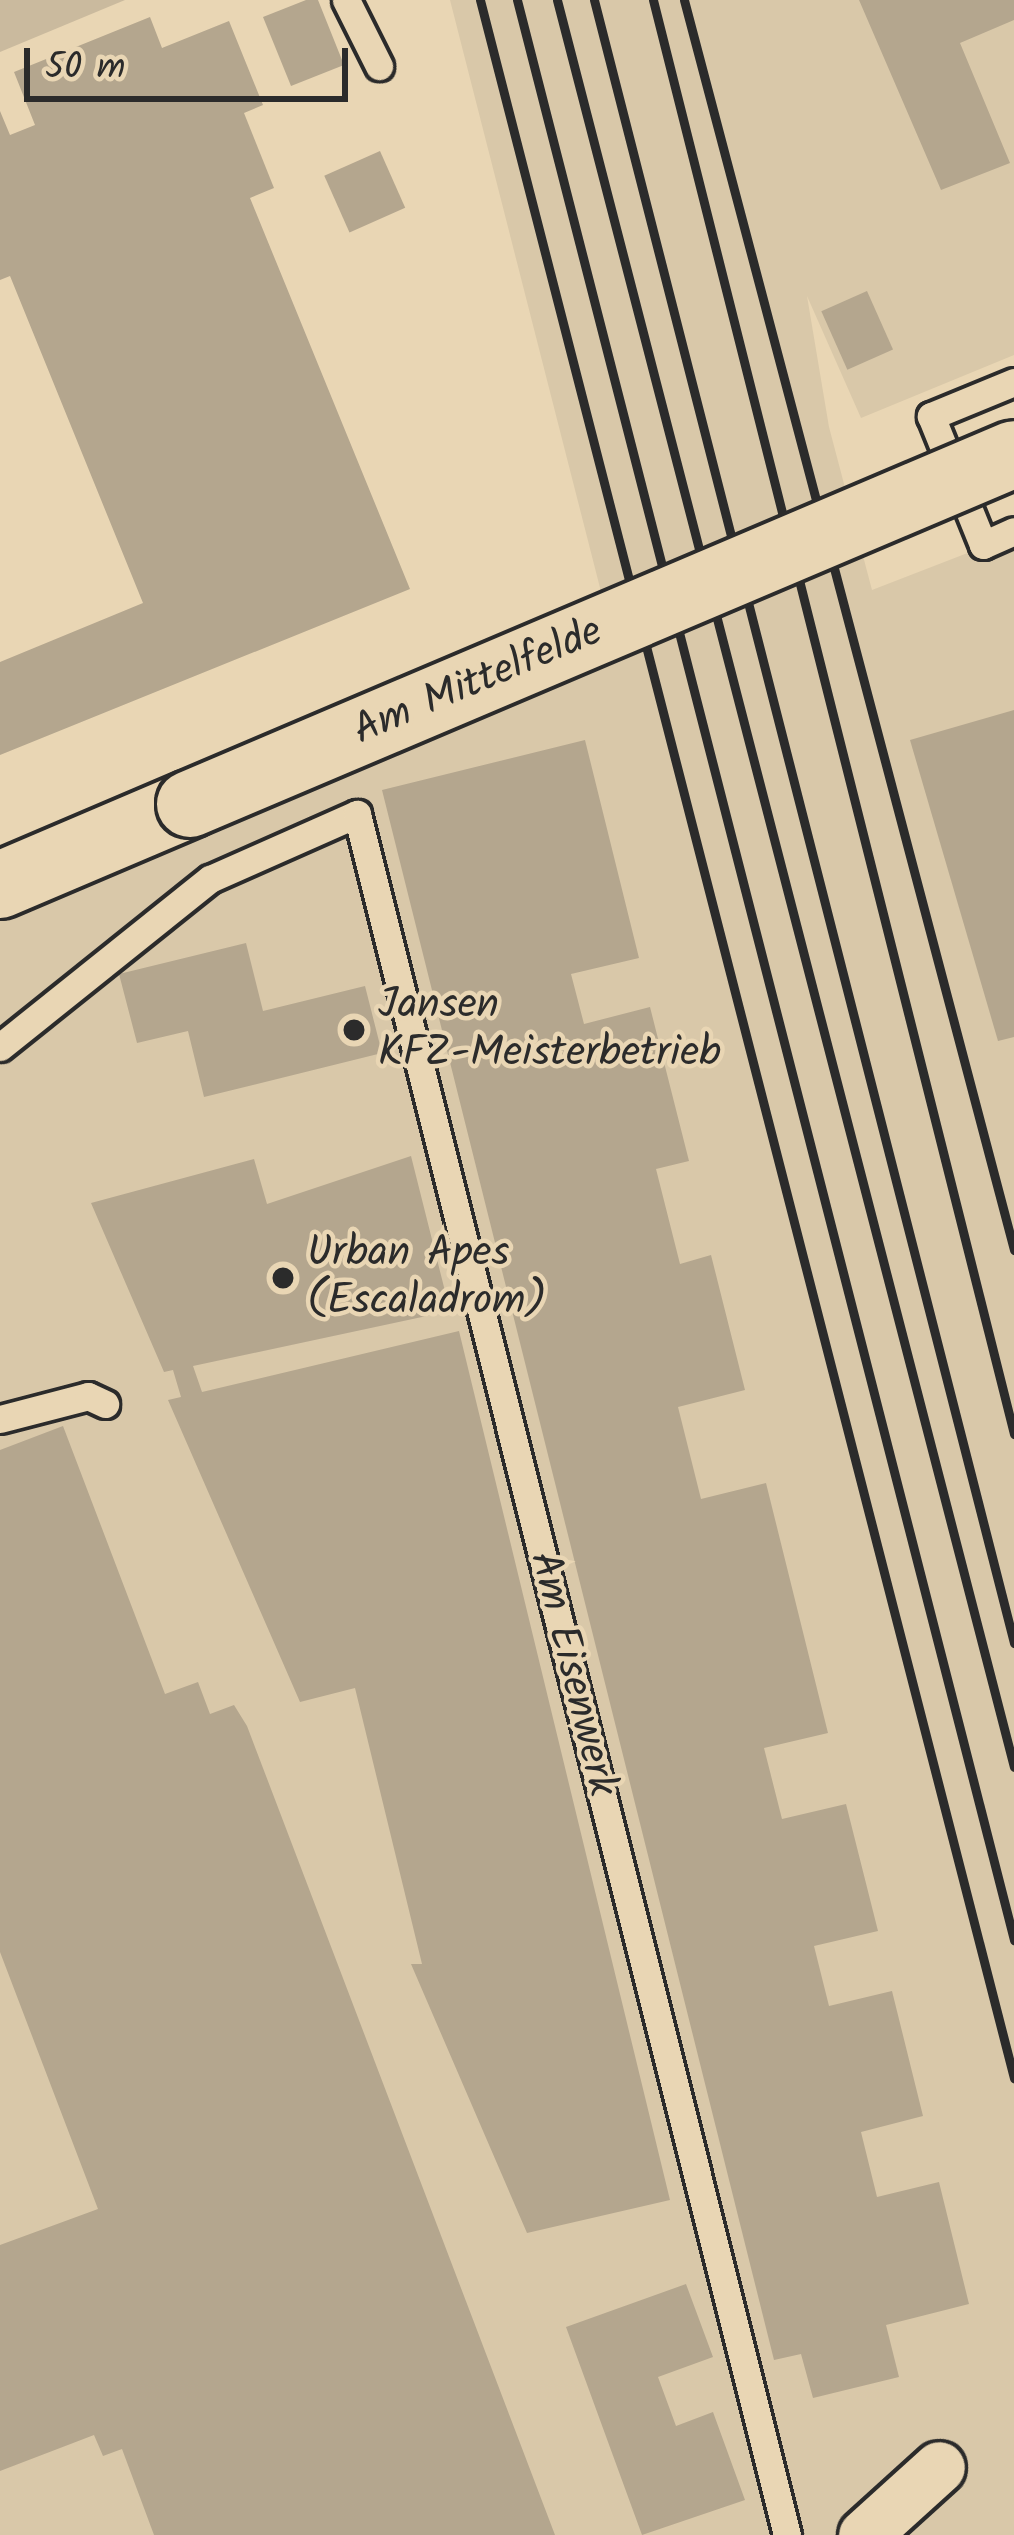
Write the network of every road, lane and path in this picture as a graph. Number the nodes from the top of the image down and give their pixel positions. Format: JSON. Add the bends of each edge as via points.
{"nodes":[{"id":1,"x":346,"y":0,"type":"edge"},
{"id":2,"x":380,"y":66,"type":"dead end"},
{"id":3,"x":1014,"y":382,"type":"edge"},
{"id":4,"x":1014,"y":454,"type":"edge"},
{"id":5,"x":1014,"y":532,"type":"edge"},
{"id":6,"x":357,"y":814,"type":"joint"},
{"id":7,"x":0,"y":885,"type":"edge"},
{"id":8,"x":0,"y":1047,"type":"edge"},
{"id":9,"x":105,"y":1404,"type":"dead end"},
{"id":10,"x":0,"y":1419,"type":"edge"},
{"id":11,"x":939,"y":2467,"type":"dead end"},
{"id":12,"x":787,"y":2535,"type":"edge"},
{"id":13,"x":864,"y":2535,"type":"edge"}],
"edges":[{"from":1,"to":2,"type":"lane"},
{"from":3,"to":5,"type":"lane","via":[[931,416],[983,544]]},
{"from":4,"to":7,"type":"street","name":"Am Mittelfelde","bridge":true},
{"from":6,"to":8,"type":"lane","name":"Am Mittelfelde","via":[[210,879]]},
{"from":6,"to":12,"type":"lane","name":"Am Eisenwerk"},
{"from":9,"to":10,"type":"lane","via":[[88,1396]]},
{"from":11,"to":13,"type":"street"}]}
